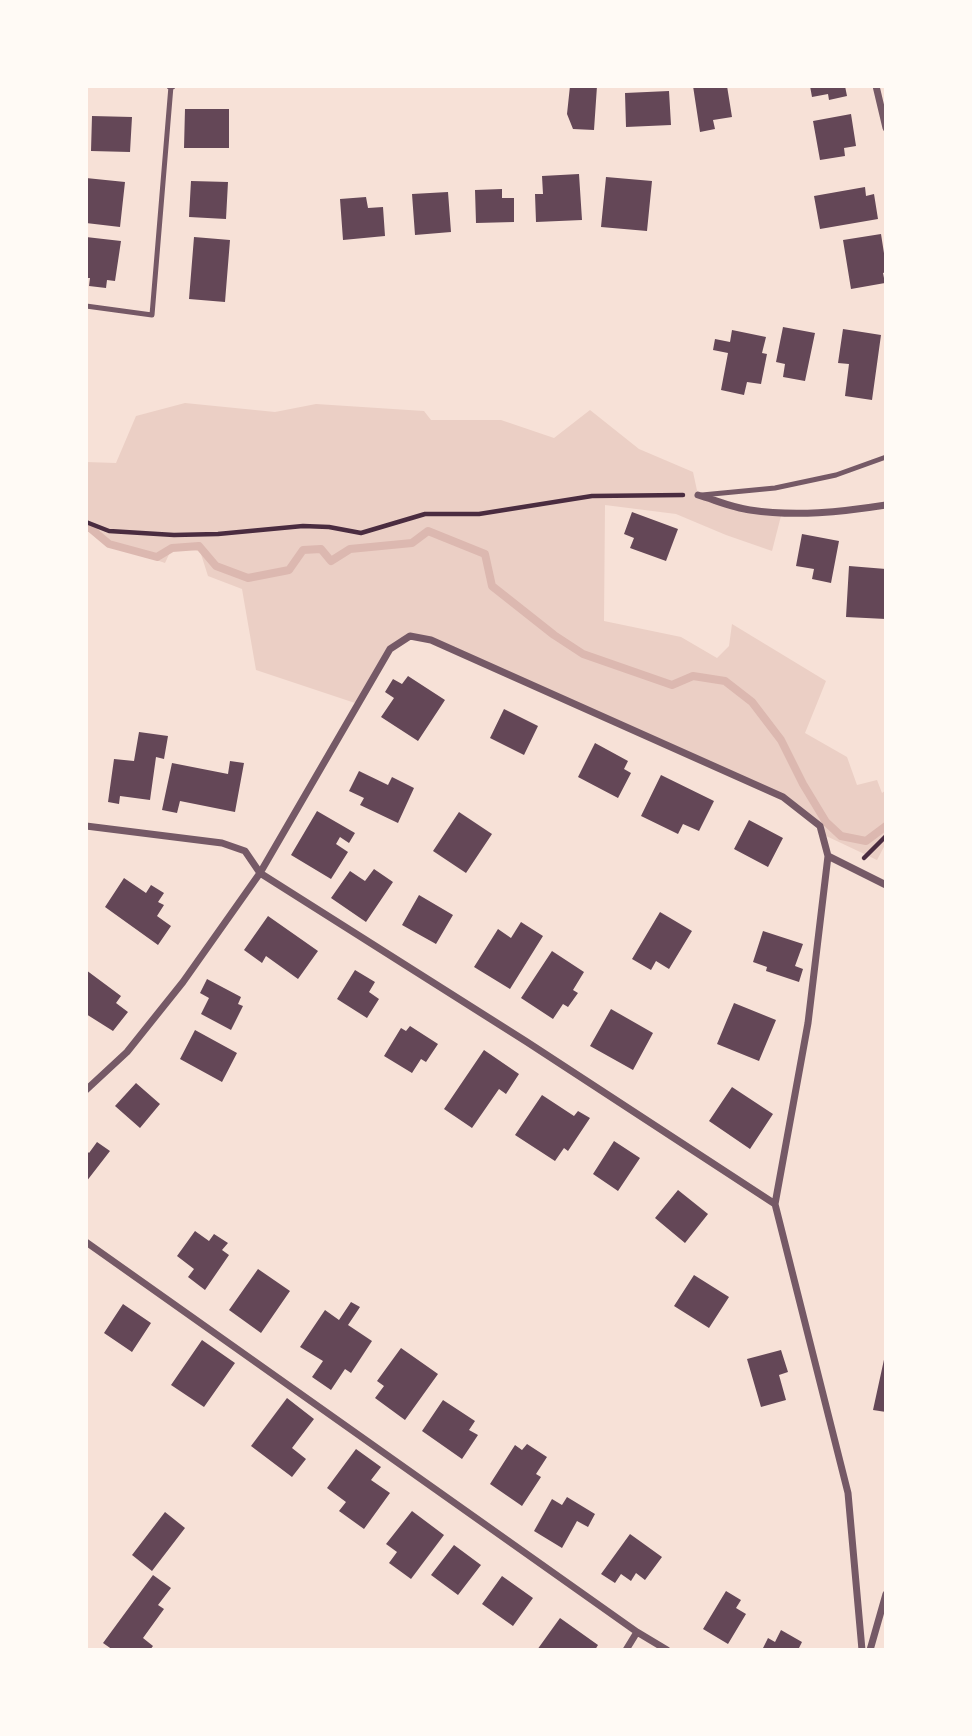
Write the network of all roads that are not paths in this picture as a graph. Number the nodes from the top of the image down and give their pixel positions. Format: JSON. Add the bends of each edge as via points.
{"nodes":[{"id":1,"x":171,"y":86,"type":"edge"},
{"id":2,"x":876,"y":86,"type":"edge"},
{"id":3,"x":886,"y":128,"type":"edge"},
{"id":4,"x":86,"y":306,"type":"edge"},
{"id":5,"x":886,"y":457,"type":"edge"},
{"id":6,"x":698,"y":495,"type":"joint"},
{"id":7,"x":886,"y":505,"type":"edge"},
{"id":8,"x":86,"y":826,"type":"edge"},
{"id":9,"x":828,"y":856,"type":"junction"},
{"id":10,"x":260,"y":873,"type":"junction"},
{"id":11,"x":886,"y":885,"type":"edge"},
{"id":12,"x":86,"y":1090,"type":"edge"},
{"id":13,"x":775,"y":1204,"type":"junction"},
{"id":14,"x":86,"y":1242,"type":"edge"},
{"id":15,"x":886,"y":1594,"type":"edge"},
{"id":16,"x":637,"y":1632,"type":"junction"},
{"id":17,"x":626,"y":1650,"type":"edge"},
{"id":18,"x":667,"y":1650,"type":"edge"},
{"id":19,"x":862,"y":1650,"type":"edge"},
{"id":20,"x":870,"y":1650,"type":"edge"}],
"edges":[{"from":1,"to":4,"type":"lane","via":[[152,315]]},
{"from":2,"to":3,"type":"street"},
{"from":5,"to":6,"type":"lane","via":[[836,475],[775,488]]},
{"from":6,"to":7,"type":"street","via":[[749,510],[782,512],[840,513]]},
{"from":8,"to":10,"type":"street","via":[[222,843],[245,851]]},
{"from":9,"to":10,"type":"street","via":[[820,827],[783,797],[431,640],[410,636],[390,649]]},
{"from":9,"to":11,"type":"street"},
{"from":9,"to":13,"type":"street","via":[[808,1023]]},
{"from":10,"to":12,"type":"street","via":[[127,1052]]},
{"from":10,"to":13,"type":"street"},
{"from":13,"to":19,"type":"street","via":[[848,1493]]},
{"from":14,"to":16,"type":"street"},
{"from":15,"to":20,"type":"street"},
{"from":16,"to":17,"type":"street"},
{"from":16,"to":18,"type":"street"}]}
